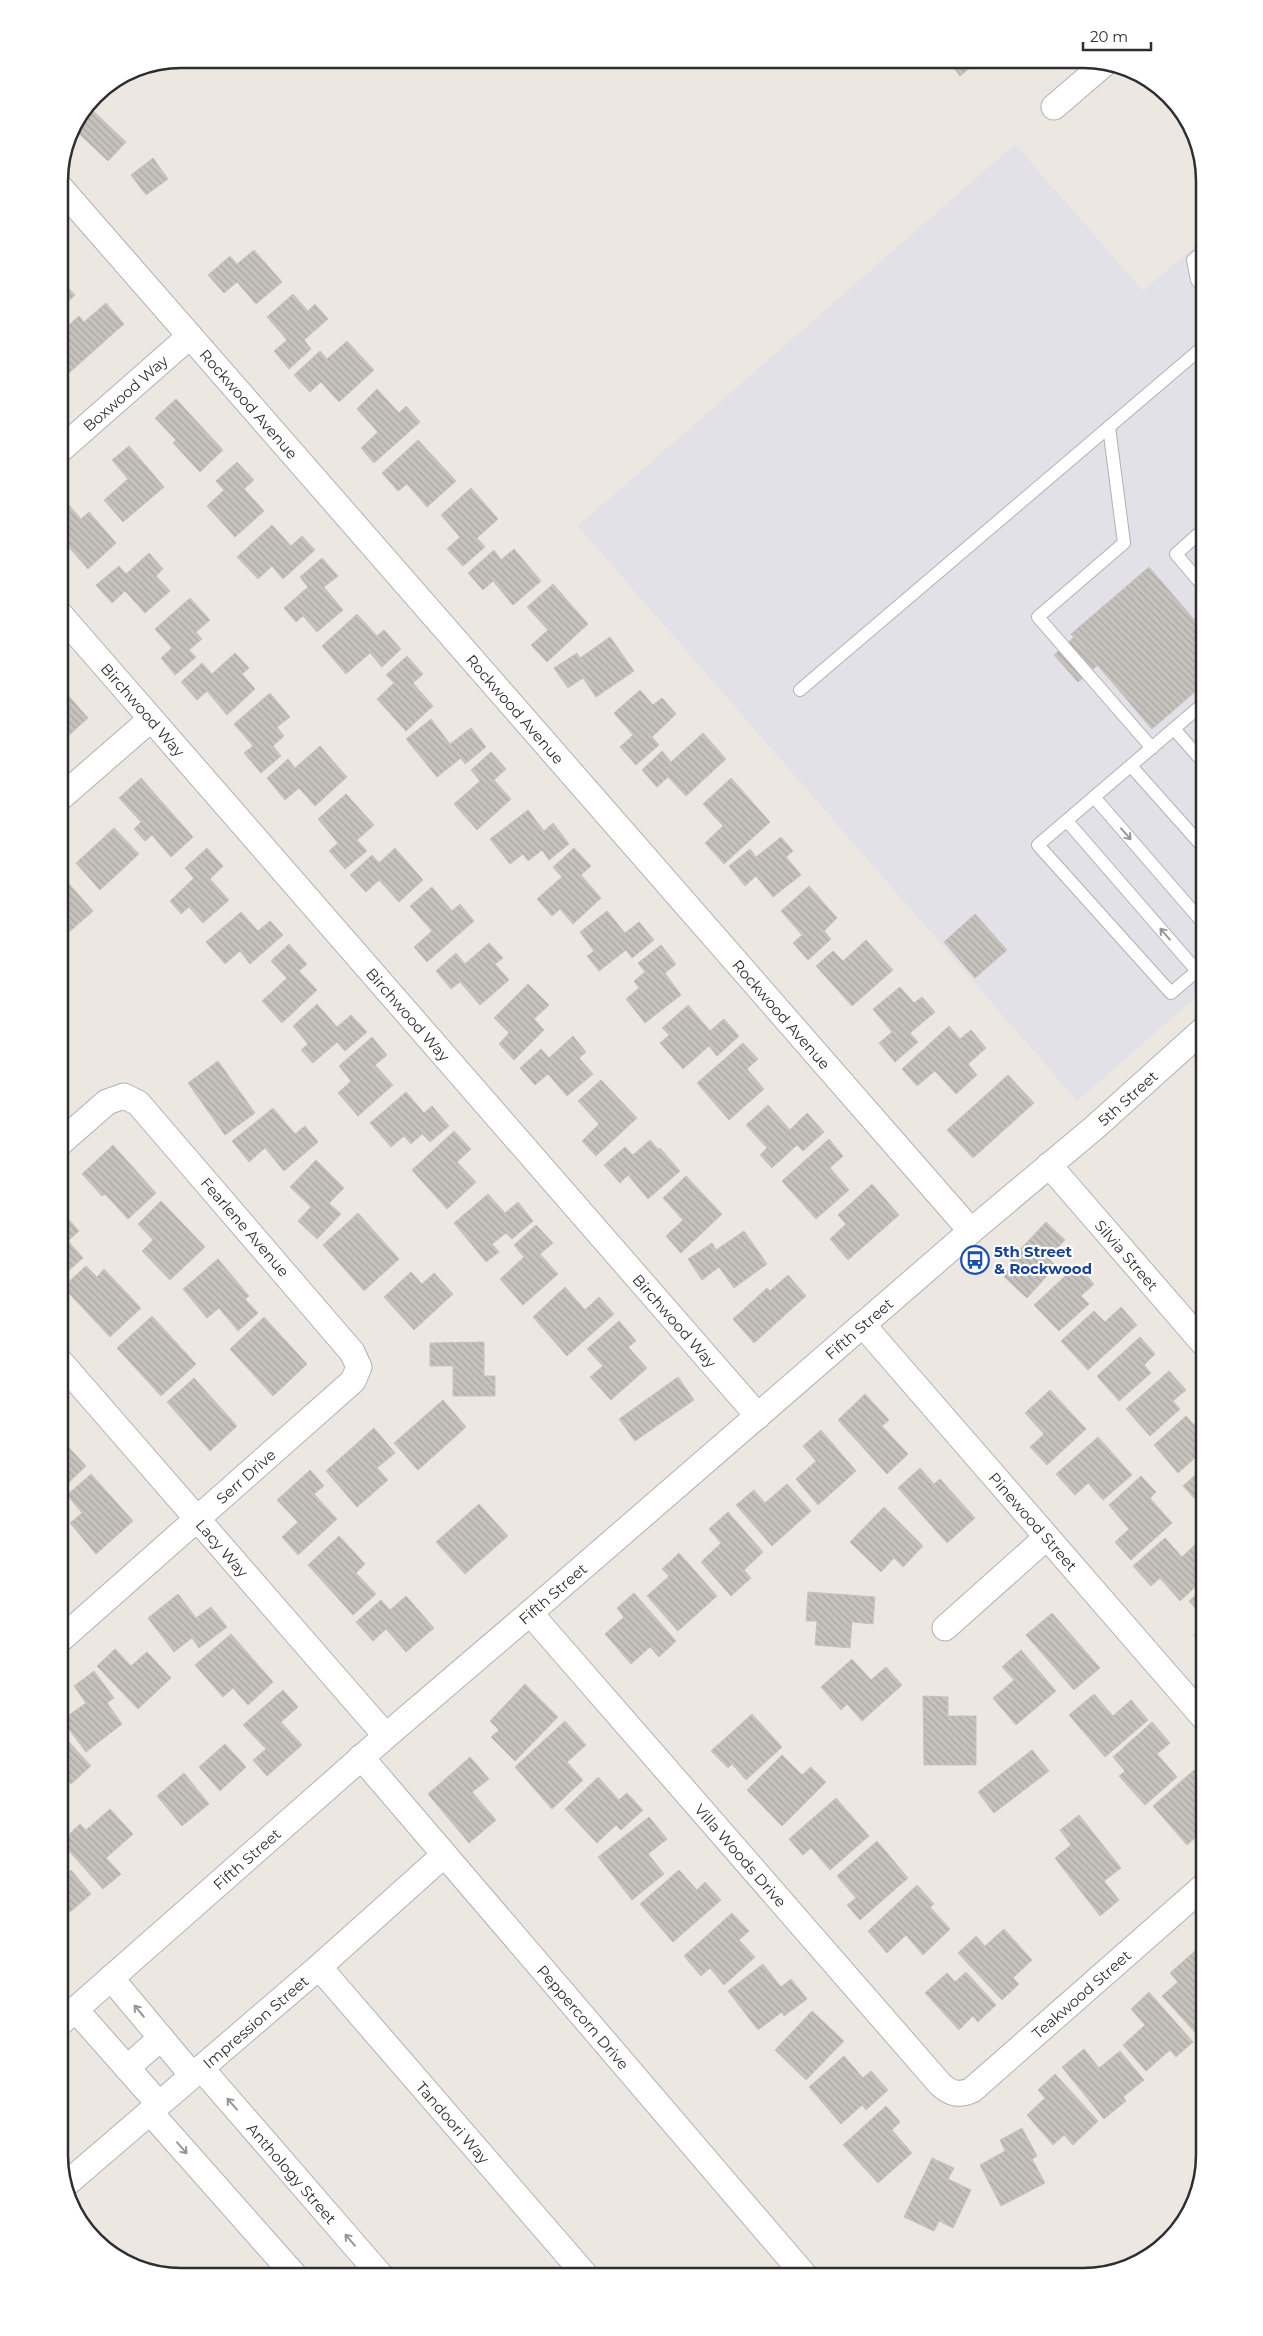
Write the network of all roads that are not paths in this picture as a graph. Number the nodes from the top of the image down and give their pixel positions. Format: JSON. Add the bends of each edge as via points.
{"nodes":[{"id":1,"x":1098,"y":69,"type":"edge"},
{"id":2,"x":1054,"y":107,"type":"dead end"},
{"id":3,"x":68,"y":196,"type":"edge"},
{"id":4,"x":1196,"y":258,"type":"edge"},
{"id":5,"x":1196,"y":275,"type":"edge"},
{"id":6,"x":190,"y":336,"type":"junction"},
{"id":7,"x":1196,"y":353,"type":"edge"},
{"id":8,"x":1109,"y":427,"type":"junction"},
{"id":9,"x":68,"y":443,"type":"edge"},
{"id":10,"x":1196,"y":537,"type":"edge"},
{"id":11,"x":1196,"y":578,"type":"edge"},
{"id":12,"x":68,"y":623,"type":"edge"},
{"id":13,"x":800,"y":690,"type":"dead end"},
{"id":14,"x":1196,"y":710,"type":"edge"},
{"id":15,"x":151,"y":719,"type":"junction"},
{"id":16,"x":1174,"y":729,"type":"junction"},
{"id":17,"x":1152,"y":748,"type":"junction"},
{"id":18,"x":1196,"y":754,"type":"edge"},
{"id":19,"x":1131,"y":766,"type":"junction"},
{"id":20,"x":68,"y":791,"type":"edge"},
{"id":21,"x":1094,"y":798,"type":"junction"},
{"id":22,"x":1067,"y":821,"type":"junction"},
{"id":23,"x":1196,"y":839,"type":"edge"},
{"id":24,"x":1196,"y":915,"type":"edge"},
{"id":25,"x":1196,"y":963,"type":"edge"},
{"id":26,"x":1196,"y":972,"type":"edge"},
{"id":27,"x":1196,"y":1037,"type":"edge"},
{"id":28,"x":68,"y":1136,"type":"edge"},
{"id":29,"x":1049,"y":1165,"type":"junction"},
{"id":30,"x":971,"y":1231,"type":"junction"},
{"id":31,"x":863,"y":1325,"type":"junction"},
{"id":32,"x":1196,"y":1335,"type":"edge"},
{"id":33,"x":359,"y":1367,"type":"joint"},
{"id":34,"x":68,"y":1370,"type":"edge"},
{"id":35,"x":758,"y":1416,"type":"junction"},
{"id":36,"x":198,"y":1520,"type":"junction"},
{"id":37,"x":1047,"y":1537,"type":"junction"},
{"id":38,"x":530,"y":1613,"type":"junction"},
{"id":39,"x":945,"y":1628,"type":"dead end"},
{"id":40,"x":68,"y":1633,"type":"edge"},
{"id":41,"x":1196,"y":1709,"type":"edge"},
{"id":42,"x":386,"y":1736,"type":"junction"},
{"id":43,"x":361,"y":1757,"type":"junction"},
{"id":44,"x":444,"y":1855,"type":"junction"},
{"id":45,"x":1196,"y":1893,"type":"edge"},
{"id":46,"x":319,"y":1967,"type":"junction"},
{"id":47,"x":111,"y":1978,"type":"junction"},
{"id":48,"x":68,"y":2016,"type":"edge"},
{"id":49,"x":68,"y":2018,"type":"edge"},
{"id":50,"x":161,"y":2038,"type":"junction"},
{"id":51,"x":127,"y":2068,"type":"junction"},
{"id":52,"x":197,"y":2072,"type":"junction"},
{"id":53,"x":956,"y":2094,"type":"joint"},
{"id":54,"x":154,"y":2108,"type":"junction"},
{"id":55,"x":70,"y":2180,"type":"edge"},
{"id":56,"x":288,"y":2268,"type":"edge"},
{"id":57,"x":374,"y":2268,"type":"edge"},
{"id":58,"x":579,"y":2268,"type":"edge"},
{"id":59,"x":798,"y":2268,"type":"edge"}],
"edges":[{"from":1,"to":2,"type":"street"},
{"from":3,"to":6,"type":"street","name":"Rockwood Avenue"},
{"from":4,"to":5,"type":"lane","via":[[1193,260]]},
{"from":6,"to":9,"type":"street","name":"Boxwood Way"},
{"from":6,"to":30,"type":"street","name":"Rockwood Avenue"},
{"from":7,"to":8,"type":"lane"},
{"from":8,"to":13,"type":"lane"},
{"from":8,"to":17,"type":"lane","via":[[1124,544],[1038,617]]},
{"from":10,"to":11,"type":"lane","via":[[1176,554]]},
{"from":12,"to":15,"type":"street","name":"Birchwood Way"},
{"from":14,"to":16,"type":"lane"},
{"from":15,"to":20,"type":"street"},
{"from":15,"to":35,"type":"street","name":"Birchwood Way"},
{"from":16,"to":17,"type":"lane"},
{"from":16,"to":18,"type":"lane"},
{"from":17,"to":19,"type":"lane"},
{"from":19,"to":21,"type":"lane"},
{"from":19,"to":23,"type":"lane"},
{"from":21,"to":22,"type":"lane"},
{"from":21,"to":24,"type":"lane","one_way":true},
{"from":25,"to":22,"type":"lane","one_way":true},
{"from":22,"to":26,"type":"lane","via":[[1038,845],[1171,993]]},
{"from":27,"to":29,"type":"street","name":"5th Street"},
{"from":28,"to":33,"type":"street","name":"Fearlene Avenue","via":[[107,1102],[124,1096],[138,1103],[352,1352]]},
{"from":29,"to":30,"type":"street","name":"Fifth Street"},
{"from":29,"to":32,"type":"street","name":"Silvia Street"},
{"from":30,"to":31,"type":"street","name":"Fifth Street"},
{"from":31,"to":35,"type":"street","name":"Fifth Street"},
{"from":31,"to":37,"type":"street","name":"Pinewood Street"},
{"from":33,"to":36,"type":"street","name":"Serr Drive","via":[[353,1381]]},
{"from":34,"to":36,"type":"street","name":"Lacy Way"},
{"from":35,"to":38,"type":"street","name":"Fifth Street"},
{"from":36,"to":40,"type":"street","name":"Serr Drive"},
{"from":36,"to":42,"type":"street","name":"Lacy Way"},
{"from":37,"to":39,"type":"street"},
{"from":37,"to":41,"type":"street","name":"Pinewood Street"},
{"from":38,"to":42,"type":"street","name":"Fifth Street"},
{"from":38,"to":53,"type":"street","name":"Villa Woods Drive","via":[[940,2084]]},
{"from":42,"to":43,"type":"street","name":"Fifth Street"},
{"from":43,"to":44,"type":"street","name":"Peppercorn Drive"},
{"from":43,"to":47,"type":"street","name":"Fifth Street"},
{"from":44,"to":46,"type":"street","name":"Impression Street"},
{"from":44,"to":59,"type":"street","name":"Peppercorn Drive"},
{"from":45,"to":53,"type":"street","name":"Teakwood Street","via":[[972,2090]]},
{"from":46,"to":52,"type":"street","name":"Impression Street"},
{"from":46,"to":58,"type":"street","name":"Tandoori Way"},
{"from":47,"to":48,"type":"street","name":"Fifth Street"},
{"from":50,"to":47,"type":"street","name":"Anthology Street","one_way":true},
{"from":49,"to":51,"type":"street"},
{"from":50,"to":51,"type":"street"},
{"from":50,"to":52,"type":"street","name":"Anthology Street"},
{"from":51,"to":54,"type":"street"},
{"from":52,"to":54,"type":"street","name":"Impression Street"},
{"from":57,"to":52,"type":"street","name":"Anthology Street","one_way":true},
{"from":54,"to":55,"type":"street","name":"Impression Street"},
{"from":54,"to":56,"type":"street","one_way":true}]}
